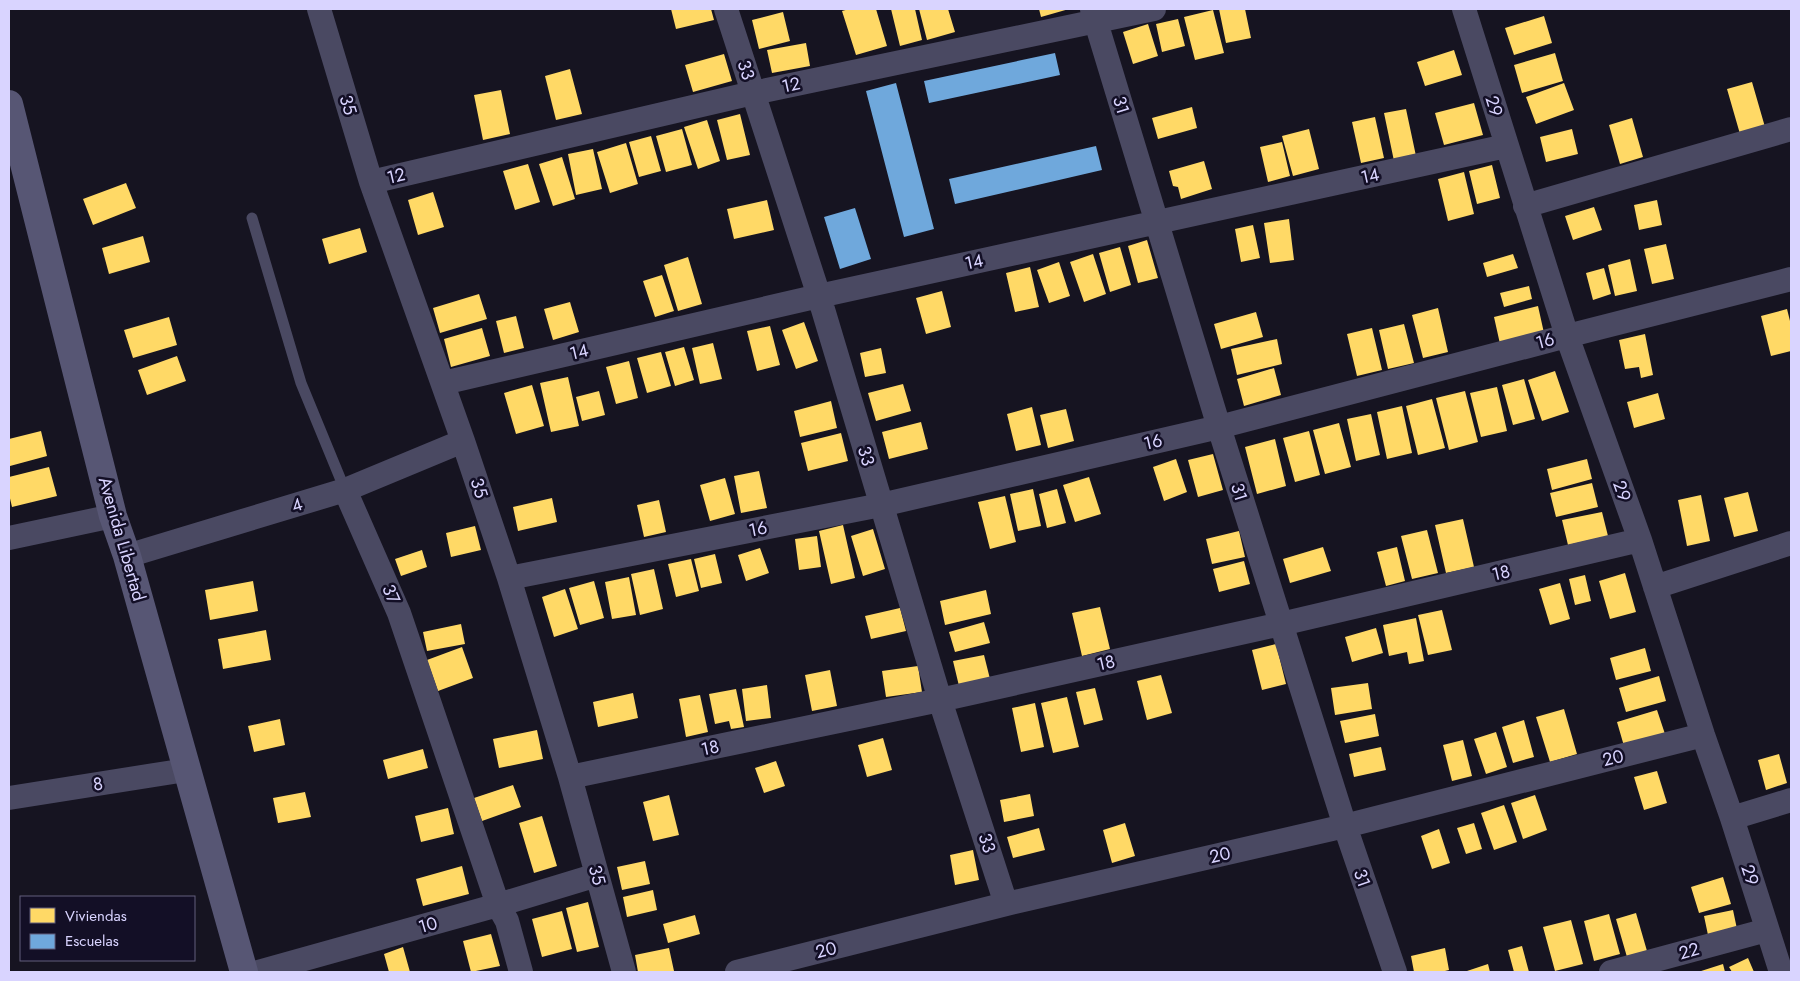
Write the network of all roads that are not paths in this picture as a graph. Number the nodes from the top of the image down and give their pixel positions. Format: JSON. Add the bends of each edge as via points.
{"nodes":[{"id":1,"x":318,"y":9,"type":"edge"},
{"id":2,"x":726,"y":9,"type":"edge"},
{"id":3,"x":1154,"y":9,"type":"edge"},
{"id":4,"x":1464,"y":9,"type":"edge"},
{"id":5,"x":1094,"y":15,"type":"edge"},
{"id":6,"x":753,"y":93,"type":"junction"},
{"id":7,"x":9,"y":104,"type":"edge"},
{"id":8,"x":1791,"y":129,"type":"edge"},
{"id":9,"x":1506,"y":146,"type":"junction"},
{"id":10,"x":371,"y":182,"type":"junction"},
{"id":11,"x":1525,"y":206,"type":"junction"},
{"id":12,"x":252,"y":218,"type":"dead end"},
{"id":13,"x":1156,"y":223,"type":"junction"},
{"id":14,"x":1791,"y":279,"type":"edge"},
{"id":15,"x":819,"y":296,"type":"junction"},
{"id":16,"x":1567,"y":336,"type":"junction"},
{"id":17,"x":443,"y":383,"type":"junction"},
{"id":18,"x":1219,"y":427,"type":"junction"},
{"id":19,"x":463,"y":441,"type":"junction"},
{"id":20,"x":345,"y":490,"type":"junction"},
{"id":21,"x":881,"y":504,"type":"junction"},
{"id":22,"x":113,"y":516,"type":"junction"},
{"id":23,"x":9,"y":538,"type":"edge"},
{"id":24,"x":1640,"y":540,"type":"junction"},
{"id":25,"x":1791,"y":544,"type":"edge"},
{"id":26,"x":127,"y":556,"type":"junction"},
{"id":27,"x":509,"y":578,"type":"junction"},
{"id":28,"x":1655,"y":587,"type":"junction"},
{"id":29,"x":1281,"y":624,"type":"junction"},
{"id":30,"x":940,"y":700,"type":"junction"},
{"id":31,"x":1703,"y":735,"type":"junction"},
{"id":32,"x":186,"y":770,"type":"junction"},
{"id":33,"x":570,"y":777,"type":"junction"},
{"id":34,"x":9,"y":798,"type":"edge"},
{"id":35,"x":1791,"y":800,"type":"edge"},
{"id":36,"x":1732,"y":818,"type":"junction"},
{"id":37,"x":1344,"y":826,"type":"junction"},
{"id":38,"x":597,"y":875,"type":"junction"},
{"id":39,"x":1006,"y":904,"type":"junction"},
{"id":40,"x":498,"y":905,"type":"junction"},
{"id":41,"x":1767,"y":930,"type":"junction"},
{"id":42,"x":244,"y":972,"type":"edge"},
{"id":43,"x":258,"y":972,"type":"edge"},
{"id":44,"x":521,"y":972,"type":"edge"},
{"id":45,"x":624,"y":972,"type":"edge"},
{"id":46,"x":737,"y":972,"type":"edge"},
{"id":47,"x":1396,"y":972,"type":"edge"},
{"id":48,"x":1611,"y":972,"type":"edge"},
{"id":49,"x":1780,"y":972,"type":"edge"}],
"edges":[{"from":1,"to":10,"type":"street","name":"35"},
{"from":2,"to":6,"type":"street","name":"33"},
{"from":3,"to":5,"type":"street","name":"12"},
{"from":4,"to":9,"type":"street","name":"29"},
{"from":5,"to":6,"type":"street","name":"12"},
{"from":5,"to":13,"type":"street","name":"31"},
{"from":6,"to":10,"type":"street","name":"12"},
{"from":6,"to":15,"type":"street","name":"33"},
{"from":7,"to":22,"type":"main road","name":"Avenida Libertad"},
{"from":8,"to":11,"type":"street"},
{"from":9,"to":11,"type":"street","name":"29"},
{"from":9,"to":13,"type":"street","name":"14"},
{"from":10,"to":17,"type":"street","name":"35"},
{"from":11,"to":16,"type":"street","name":"29"},
{"from":12,"to":20,"type":"lane","name":"37","via":[[301,383]]},
{"from":13,"to":15,"type":"street","name":"14"},
{"from":13,"to":18,"type":"street","name":"31"},
{"from":14,"to":16,"type":"street","name":"16"},
{"from":15,"to":17,"type":"street","name":"14"},
{"from":15,"to":21,"type":"street","name":"33"},
{"from":16,"to":18,"type":"street","name":"16"},
{"from":16,"to":24,"type":"street","name":"29"},
{"from":17,"to":19,"type":"street","name":"35"},
{"from":18,"to":21,"type":"street","name":"16"},
{"from":18,"to":29,"type":"street","name":"31"},
{"from":19,"to":20,"type":"street","name":"4"},
{"from":19,"to":27,"type":"street","name":"35"},
{"from":20,"to":26,"type":"street","name":"4"},
{"from":20,"to":40,"type":"street","name":"37","via":[[400,613]]},
{"from":21,"to":27,"type":"street","name":"16"},
{"from":21,"to":30,"type":"street","name":"33"},
{"from":22,"to":23,"type":"street"},
{"from":22,"to":26,"type":"main road","name":"Avenida Libertad"},
{"from":24,"to":28,"type":"street","name":"29"},
{"from":24,"to":29,"type":"street","name":"18"},
{"from":25,"to":28,"type":"street"},
{"from":26,"to":32,"type":"main road","name":"Avenida Libertad"},
{"from":27,"to":33,"type":"street","name":"35"},
{"from":28,"to":31,"type":"street","name":"29"},
{"from":29,"to":30,"type":"street","name":"18"},
{"from":29,"to":37,"type":"street","name":"31"},
{"from":30,"to":33,"type":"street","name":"18"},
{"from":30,"to":39,"type":"street","name":"33"},
{"from":31,"to":36,"type":"street","name":"29"},
{"from":31,"to":37,"type":"street","name":"20"},
{"from":32,"to":34,"type":"street","name":"8"},
{"from":32,"to":42,"type":"main road","name":"Avenida Libertad"},
{"from":33,"to":38,"type":"street","name":"35"},
{"from":35,"to":36,"type":"street"},
{"from":36,"to":41,"type":"street","name":"29"},
{"from":37,"to":39,"type":"street","name":"20"},
{"from":37,"to":47,"type":"street","name":"31"},
{"from":38,"to":40,"type":"street","name":"10"},
{"from":38,"to":45,"type":"street","name":"35"},
{"from":39,"to":46,"type":"street","name":"20"},
{"from":40,"to":43,"type":"street","name":"10"},
{"from":40,"to":44,"type":"street","name":"37","via":[[507,921]]},
{"from":41,"to":48,"type":"street","name":"22"},
{"from":41,"to":49,"type":"street","name":"29"}]}
